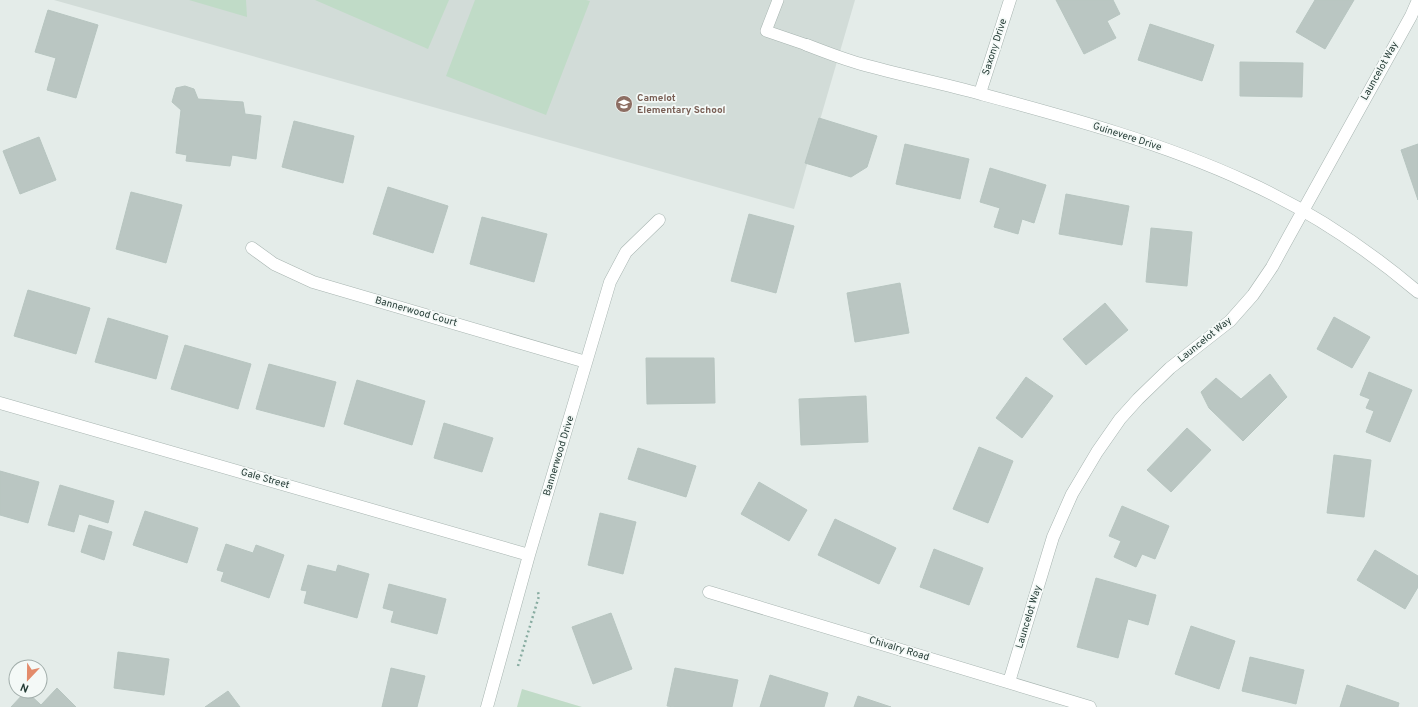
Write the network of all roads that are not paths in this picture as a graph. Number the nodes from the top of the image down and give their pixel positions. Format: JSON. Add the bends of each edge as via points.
{"nodes":[{"id":1,"x":778,"y":0,"type":"edge"},
{"id":2,"x":1010,"y":0,"type":"edge"},
{"id":3,"x":1418,"y":0,"type":"edge"},
{"id":4,"x":807,"y":46,"type":"joint"},
{"id":5,"x":980,"y":94,"type":"junction"},
{"id":6,"x":1303,"y":210,"type":"junction"},
{"id":7,"x":659,"y":220,"type":"dead end"},
{"id":8,"x":252,"y":248,"type":"dead end"},
{"id":9,"x":1418,"y":292,"type":"edge"},
{"id":10,"x":586,"y":362,"type":"junction"},
{"id":11,"x":0,"y":403,"type":"edge"},
{"id":12,"x":529,"y":556,"type":"junction"},
{"id":13,"x":709,"y":592,"type":"dead end"},
{"id":14,"x":1009,"y":682,"type":"junction"},
{"id":15,"x":487,"y":707,"type":"edge"},
{"id":16,"x":1090,"y":707,"type":"edge"}],
"edges":[{"from":1,"to":4,"type":"lane","via":[[766,31]]},
{"from":2,"to":5,"type":"street","name":"Saxony Drive"},
{"from":3,"to":6,"type":"street","name":"Launcelot Way"},
{"from":4,"to":5,"type":"street","name":"Guinevere Drive","via":[[860,64]]},
{"from":5,"to":6,"type":"street","name":"Guinevere Drive","via":[[1181,154],[1247,181]]},
{"from":6,"to":9,"type":"street","name":"Guinevere Drive","via":[[1344,235]]},
{"from":6,"to":14,"type":"street","name":"Launcelot Way","via":[[1253,296],[1230,321],[1170,368],[1138,399],[1097,452],[1072,494],[1053,537]]},
{"from":7,"to":10,"type":"street","name":"Bannerwood Drive","via":[[626,252],[610,282]]},
{"from":8,"to":10,"type":"street","name":"Bannerwood Court","via":[[274,264],[313,282]]},
{"from":10,"to":12,"type":"street","name":"Bannerwood Drive"},
{"from":11,"to":12,"type":"street","name":"Gale Street"},
{"from":12,"to":15,"type":"street","name":"Bannerwood Drive"},
{"from":13,"to":14,"type":"street","name":"Chivalry Road"},
{"from":14,"to":16,"type":"street","name":"Chivalry Road"}]}
